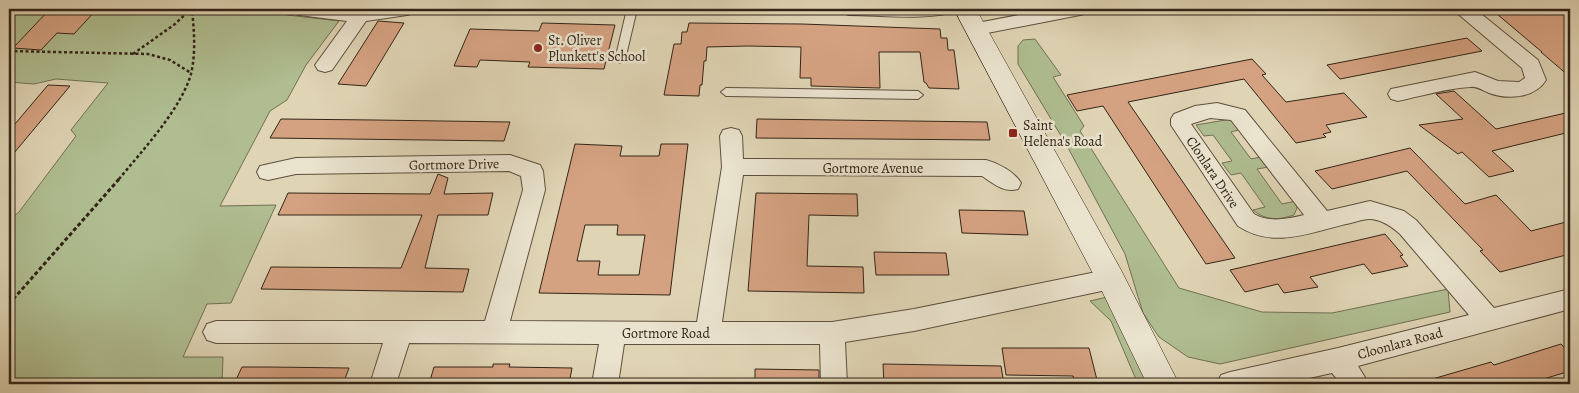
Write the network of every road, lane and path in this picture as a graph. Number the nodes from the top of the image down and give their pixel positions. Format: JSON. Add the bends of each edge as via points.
{"nodes":[{"id":1,"x":192,"y":9,"type":"edge"},
{"id":2,"x":407,"y":9,"type":"edge"},
{"id":3,"x":632,"y":9,"type":"edge"},
{"id":4,"x":850,"y":9,"type":"edge"},
{"id":5,"x":943,"y":9,"type":"edge"},
{"id":6,"x":1074,"y":9,"type":"edge"},
{"id":7,"x":1080,"y":9,"type":"edge"},
{"id":8,"x":1464,"y":9,"type":"edge"},
{"id":9,"x":299,"y":10,"type":"edge"},
{"id":10,"x":360,"y":16,"type":"junction"},
{"id":11,"x":971,"y":19,"type":"edge"},
{"id":12,"x":9,"y":51,"type":"edge"},
{"id":13,"x":132,"y":54,"type":"junction"},
{"id":14,"x":620,"y":60,"type":"dead end"},
{"id":15,"x":325,"y":65,"type":"dead end"},
{"id":16,"x":191,"y":73,"type":"junction"},
{"id":17,"x":726,"y":92,"type":"dead end"},
{"id":18,"x":1398,"y":94,"type":"dead end"},
{"id":19,"x":918,"y":95,"type":"dead end"},
{"id":20,"x":731,"y":136,"type":"dead end"},
{"id":21,"x":733,"y":168,"type":"junction"},
{"id":22,"x":268,"y":172,"type":"dead end"},
{"id":23,"x":1010,"y":183,"type":"dead end"},
{"id":24,"x":1321,"y":220,"type":"junction"},
{"id":25,"x":1111,"y":279,"type":"junction"},
{"id":26,"x":1570,"y":299,"type":"edge"},
{"id":27,"x":9,"y":304,"type":"edge"},
{"id":28,"x":1490,"y":320,"type":"junction"},
{"id":29,"x":216,"y":332,"type":"dead end"},
{"id":30,"x":399,"y":333,"type":"junction"},
{"id":31,"x":494,"y":333,"type":"junction"},
{"id":32,"x":613,"y":333,"type":"junction"},
{"id":33,"x":708,"y":333,"type":"junction"},
{"id":34,"x":832,"y":333,"type":"junction"},
{"id":35,"x":1338,"y":360,"type":"junction"},
{"id":36,"x":383,"y":384,"type":"edge"},
{"id":37,"x":605,"y":384,"type":"edge"},
{"id":38,"x":834,"y":384,"type":"edge"},
{"id":39,"x":1163,"y":384,"type":"edge"},
{"id":40,"x":1230,"y":384,"type":"edge"},
{"id":41,"x":1356,"y":384,"type":"edge"}],
"edges":[{"from":1,"to":13,"type":"path"},
{"from":1,"to":16,"type":"path"},
{"from":2,"to":10,"type":"street"},
{"from":3,"to":14,"type":"lane"},
{"from":4,"to":5,"type":"street"},
{"from":6,"to":7,"type":"street"},
{"from":6,"to":11,"type":"street"},
{"from":8,"to":18,"type":"street","via":[[1531,65],[1536,80],[1523,89],[1496,88],[1475,80]]},
{"from":9,"to":10,"type":"street"},
{"from":10,"to":15,"type":"street"},
{"from":11,"to":25,"type":"street"},
{"from":12,"to":13,"type":"path"},
{"from":13,"to":16,"type":"path","via":[[170,60]]},
{"from":16,"to":27,"type":"path","via":[[180,100],[142,151]]},
{"from":17,"to":19,"type":"lane"},
{"from":20,"to":21,"type":"street"},
{"from":21,"to":23,"type":"street","name":"Gortmore Avenue","via":[[986,168]]},
{"from":21,"to":33,"type":"street"},
{"from":22,"to":31,"type":"street","name":"Gortmore Drive","via":[[296,166],[510,163],[532,172],[534,190]]},
{"from":24,"to":24,"type":"street","name":"Clonlara Drive","via":[[1285,229],[1266,229],[1246,220],[1181,125],[1181,119],[1219,110],[1238,115]]},
{"from":24,"to":28,"type":"street","name":"Clonlara Drive","via":[[1370,210],[1396,217]]},
{"from":25,"to":34,"type":"street","name":"Gortmore Road","via":[[914,320]]},
{"from":25,"to":39,"type":"street"},
{"from":26,"to":28,"type":"street","name":"Cloonlara Road"},
{"from":28,"to":35,"type":"street","name":"Cloonlara Road"},
{"from":29,"to":30,"type":"street","name":"Gortmore Road"},
{"from":30,"to":31,"type":"street","name":"Gortmore Road"},
{"from":30,"to":36,"type":"street"},
{"from":31,"to":32,"type":"street","name":"Gortmore Road"},
{"from":32,"to":33,"type":"street","name":"Gortmore Road"},
{"from":32,"to":37,"type":"street"},
{"from":33,"to":34,"type":"street","name":"Gortmore Road"},
{"from":34,"to":38,"type":"street"},
{"from":35,"to":40,"type":"street","name":"Cloonlara Road"},
{"from":35,"to":41,"type":"street"}]}
